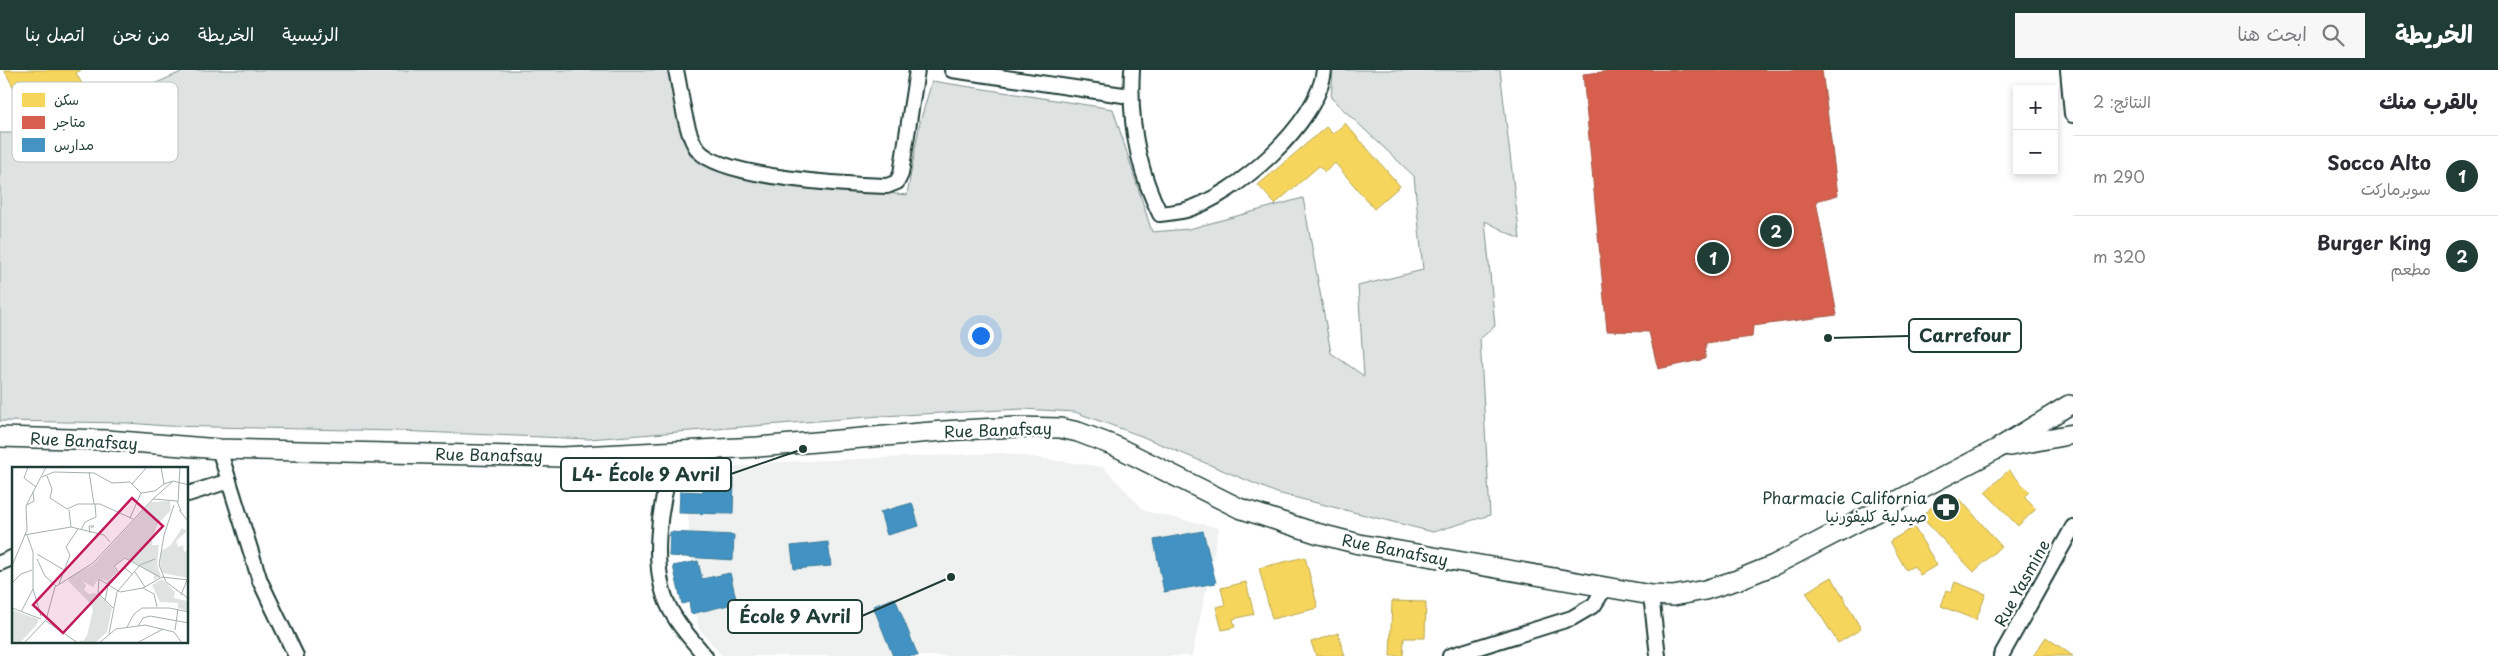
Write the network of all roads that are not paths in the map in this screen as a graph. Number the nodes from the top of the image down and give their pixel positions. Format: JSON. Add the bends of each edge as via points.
{"nodes":[{"id":1,"x":676,"y":70,"type":"edge"},
{"id":2,"x":917,"y":70,"type":"edge"},
{"id":3,"x":952,"y":70,"type":"edge"},
{"id":4,"x":1132,"y":70,"type":"edge"},
{"id":5,"x":1324,"y":70,"type":"edge"},
{"id":6,"x":2068,"y":70,"type":"edge"},
{"id":7,"x":1130,"y":96,"type":"junction"},
{"id":8,"x":2073,"y":114,"type":"edge"},
{"id":9,"x":2071,"y":399,"type":"edge"},
{"id":10,"x":2073,"y":433,"type":"edge"},
{"id":11,"x":0,"y":437,"type":"edge"},
{"id":12,"x":219,"y":449,"type":"junction"},
{"id":13,"x":1997,"y":449,"type":"junction"},
{"id":14,"x":677,"y":451,"type":"junction"},
{"id":15,"x":229,"y":482,"type":"junction"},
{"id":16,"x":189,"y":494,"type":"edge"},
{"id":17,"x":2073,"y":527,"type":"edge"},
{"id":18,"x":12,"y":558,"type":"edge"},
{"id":19,"x":0,"y":563,"type":"edge"},
{"id":20,"x":1602,"y":588,"type":"junction"},
{"id":21,"x":1651,"y":595,"type":"junction"},
{"id":22,"x":296,"y":656,"type":"edge"},
{"id":23,"x":705,"y":656,"type":"edge"},
{"id":24,"x":1450,"y":656,"type":"edge"},
{"id":25,"x":1658,"y":656,"type":"edge"},
{"id":26,"x":2001,"y":656,"type":"edge"}],
"edges":[{"from":1,"to":2,"type":"street","via":[[692,138],[708,160],[739,169],[813,181],[887,186],[896,182],[901,174]]},
{"from":3,"to":7,"type":"street"},
{"from":4,"to":7,"type":"street"},
{"from":5,"to":7,"type":"street","via":[[1318,92],[1305,117],[1273,154],[1239,181],[1197,205],[1160,214],[1148,189],[1137,151]]},
{"from":6,"to":8,"type":"street"},
{"from":9,"to":10,"type":"main road","via":[[2068,420]]},
{"from":9,"to":13,"type":"main road","name":"Rue Banafsay"},
{"from":10,"to":13,"type":"main road","name":"Rue Banafsay"},
{"from":11,"to":12,"type":"main road","name":"Rue Banafsay","via":[[107,440]]},
{"from":12,"to":14,"type":"main road","name":"Rue Banafsay","via":[[562,457]]},
{"from":12,"to":15,"type":"street"},
{"from":13,"to":21,"type":"main road","name":"Rue Banafsay","via":[[1774,565],[1704,590],[1672,596]]},
{"from":14,"to":20,"type":"main road","name":"Rue Banafsay","via":[[943,431],[1060,428],[1115,446],[1239,508],[1308,531],[1359,544]]},
{"from":14,"to":23,"type":"street","via":[[663,495],[660,576],[673,616]]},
{"from":15,"to":16,"type":"street"},
{"from":15,"to":22,"type":"street","via":[[260,581]]},
{"from":17,"to":26,"type":"street","name":"Rue Yasmine"},
{"from":18,"to":19,"type":"street"},
{"from":20,"to":21,"type":"main road","name":"Rue Banafsay"},
{"from":20,"to":24,"type":"street","via":[[1594,604],[1572,618]]},
{"from":21,"to":25,"type":"street"}]}
